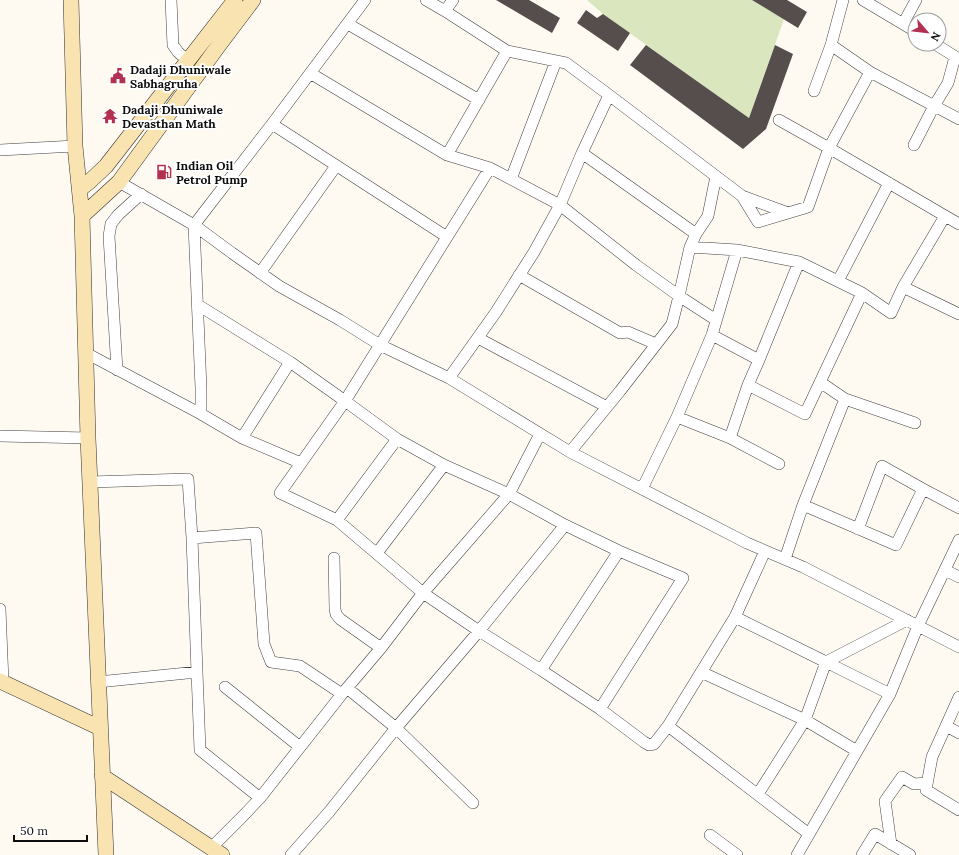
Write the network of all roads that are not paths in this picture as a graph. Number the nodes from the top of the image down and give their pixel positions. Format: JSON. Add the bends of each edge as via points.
{"nodes":[{"id":1,"x":71,"y":0,"type":"edge"},
{"id":2,"x":171,"y":0,"type":"edge"},
{"id":3,"x":235,"y":0,"type":"edge"},
{"id":4,"x":253,"y":0,"type":"edge"},
{"id":5,"x":366,"y":0,"type":"edge"},
{"id":6,"x":426,"y":0,"type":"edge"},
{"id":7,"x":453,"y":0,"type":"edge"},
{"id":8,"x":843,"y":0,"type":"edge"},
{"id":9,"x":863,"y":0,"type":"edge"},
{"id":10,"x":916,"y":0,"type":"edge"},
{"id":11,"x":445,"y":11,"type":"junction"},
{"id":12,"x":348,"y":24,"type":"junction"},
{"id":13,"x":903,"y":24,"type":"junction"},
{"id":14,"x":907,"y":26,"type":"edge"},
{"id":15,"x":832,"y":45,"type":"junction"},
{"id":16,"x":507,"y":51,"type":"junction"},
{"id":17,"x":947,"y":52,"type":"edge"},
{"id":18,"x":957,"y":58,"type":"edge"},
{"id":19,"x":188,"y":60,"type":"junction"},
{"id":20,"x":556,"y":61,"type":"junction"},
{"id":21,"x":870,"y":72,"type":"junction"},
{"id":22,"x":310,"y":73,"type":"junction"},
{"id":23,"x":814,"y":91,"type":"dead end"},
{"id":24,"x":609,"y":95,"type":"junction"},
{"id":25,"x":478,"y":100,"type":"junction"},
{"id":26,"x":934,"y":106,"type":"junction"},
{"id":27,"x":959,"y":119,"type":"edge"},
{"id":28,"x":779,"y":120,"type":"dead end"},
{"id":29,"x":272,"y":124,"type":"junction"},
{"id":30,"x":914,"y":145,"type":"dead end"},
{"id":31,"x":75,"y":146,"type":"junction"},
{"id":32,"x":829,"y":148,"type":"junction"},
{"id":33,"x":0,"y":150,"type":"edge"},
{"id":34,"x":582,"y":153,"type":"junction"},
{"id":35,"x":447,"y":155,"type":"junction"},
{"id":36,"x":336,"y":166,"type":"junction"},
{"id":37,"x":490,"y":168,"type":"junction"},
{"id":38,"x":716,"y":176,"type":"junction"},
{"id":39,"x":511,"y":179,"type":"junction"},
{"id":40,"x":119,"y":182,"type":"junction"},
{"id":41,"x":889,"y":183,"type":"junction"},
{"id":42,"x":80,"y":189,"type":"junction"},
{"id":43,"x":141,"y":194,"type":"junction"},
{"id":44,"x":742,"y":196,"type":"junction"},
{"id":45,"x":560,"y":205,"type":"junction"},
{"id":46,"x":788,"y":213,"type":"junction"},
{"id":47,"x":82,"y":216,"type":"junction"},
{"id":48,"x":945,"y":216,"type":"junction"},
{"id":49,"x":959,"y":224,"type":"edge"},
{"id":50,"x":194,"y":225,"type":"junction"},
{"id":51,"x":696,"y":234,"type":"junction"},
{"id":52,"x":447,"y":237,"type":"junction"},
{"id":53,"x":690,"y":247,"type":"junction"},
{"id":54,"x":737,"y":250,"type":"junction"},
{"id":55,"x":799,"y":262,"type":"junction"},
{"id":56,"x":260,"y":273,"type":"junction"},
{"id":57,"x":519,"y":275,"type":"junction"},
{"id":58,"x":838,"y":281,"type":"junction"},
{"id":59,"x":903,"y":287,"type":"junction"},
{"id":60,"x":862,"y":293,"type":"junction"},
{"id":61,"x":679,"y":296,"type":"junction"},
{"id":62,"x":198,"y":305,"type":"junction"},
{"id":63,"x":959,"y":314,"type":"edge"},
{"id":64,"x":716,"y":320,"type":"junction"},
{"id":65,"x":712,"y":336,"type":"junction"},
{"id":66,"x":478,"y":338,"type":"junction"},
{"id":67,"x":380,"y":344,"type":"junction"},
{"id":68,"x":656,"y":344,"type":"junction"},
{"id":69,"x":86,"y":353,"type":"junction"},
{"id":70,"x":759,"y":360,"type":"junction"},
{"id":71,"x":290,"y":362,"type":"junction"},
{"id":72,"x":117,"y":370,"type":"junction"},
{"id":73,"x":449,"y":378,"type":"junction"},
{"id":74,"x":820,"y":382,"type":"junction"},
{"id":75,"x":748,"y":385,"type":"junction"},
{"id":76,"x":845,"y":400,"type":"junction"},
{"id":77,"x":345,"y":401,"type":"junction"},
{"id":78,"x":606,"y":407,"type":"junction"},
{"id":79,"x":201,"y":414,"type":"junction"},
{"id":80,"x":677,"y":417,"type":"junction"},
{"id":81,"x":915,"y":423,"type":"dead end"},
{"id":82,"x":540,"y":434,"type":"junction"},
{"id":83,"x":0,"y":436,"type":"edge"},
{"id":84,"x":88,"y":438,"type":"junction"},
{"id":85,"x":242,"y":438,"type":"junction"},
{"id":86,"x":730,"y":438,"type":"junction"},
{"id":87,"x":397,"y":439,"type":"junction"},
{"id":88,"x":570,"y":452,"type":"junction"},
{"id":89,"x":301,"y":463,"type":"junction"},
{"id":90,"x":780,"y":464,"type":"dead end"},
{"id":91,"x":444,"y":465,"type":"junction"},
{"id":92,"x":90,"y":482,"type":"junction"},
{"id":93,"x":642,"y":489,"type":"junction"},
{"id":94,"x":923,"y":489,"type":"junction"},
{"id":95,"x":509,"y":494,"type":"junction"},
{"id":96,"x":802,"y":505,"type":"junction"},
{"id":97,"x":959,"y":508,"type":"edge"},
{"id":98,"x":337,"y":520,"type":"junction"},
{"id":99,"x":565,"y":525,"type":"junction"},
{"id":100,"x":858,"y":529,"type":"junction"},
{"id":101,"x":192,"y":538,"type":"junction"},
{"id":102,"x":959,"y":540,"type":"edge"},
{"id":103,"x":619,"y":551,"type":"junction"},
{"id":104,"x":765,"y":551,"type":"junction"},
{"id":105,"x":377,"y":553,"type":"junction"},
{"id":106,"x":334,"y":558,"type":"dead end"},
{"id":107,"x":785,"y":559,"type":"junction"},
{"id":108,"x":945,"y":570,"type":"junction"},
{"id":109,"x":959,"y":577,"type":"edge"},
{"id":110,"x":423,"y":593,"type":"junction"},
{"id":111,"x":0,"y":609,"type":"edge"},
{"id":112,"x":735,"y":617,"type":"junction"},
{"id":113,"x":907,"y":620,"type":"junction"},
{"id":114,"x":918,"y":626,"type":"junction"},
{"id":115,"x":479,"y":631,"type":"junction"},
{"id":116,"x":959,"y":647,"type":"edge"},
{"id":117,"x":381,"y":648,"type":"junction"},
{"id":118,"x":826,"y":662,"type":"junction"},
{"id":119,"x":541,"y":670,"type":"junction"},
{"id":120,"x":197,"y":672,"type":"junction"},
{"id":121,"x":701,"y":672,"type":"junction"},
{"id":122,"x":1,"y":681,"type":"edge"},
{"id":123,"x":98,"y":682,"type":"junction"},
{"id":124,"x":225,"y":687,"type":"dead end"},
{"id":125,"x":345,"y":691,"type":"junction"},
{"id":126,"x":890,"y":694,"type":"junction"},
{"id":127,"x":959,"y":697,"type":"edge"},
{"id":128,"x":600,"y":709,"type":"junction"},
{"id":129,"x":805,"y":720,"type":"junction"},
{"id":130,"x":668,"y":726,"type":"junction"},
{"id":131,"x":946,"y":726,"type":"junction"},
{"id":132,"x":100,"y":728,"type":"junction"},
{"id":133,"x":396,"y":728,"type":"junction"},
{"id":134,"x":959,"y":733,"type":"edge"},
{"id":135,"x":300,"y":747,"type":"junction"},
{"id":136,"x":857,"y":751,"type":"junction"},
{"id":137,"x":102,"y":776,"type":"junction"},
{"id":138,"x":927,"y":783,"type":"junction"},
{"id":139,"x":758,"y":794,"type":"junction"},
{"id":140,"x":260,"y":798,"type":"junction"},
{"id":141,"x":473,"y":803,"type":"dead end"},
{"id":142,"x":959,"y":810,"type":"edge"},
{"id":143,"x":809,"y":834,"type":"junction"},
{"id":144,"x":710,"y":835,"type":"dead end"},
{"id":145,"x":891,"y":844,"type":"junction"},
{"id":146,"x":216,"y":851,"type":"edge"},
{"id":147,"x":106,"y":855,"type":"edge"},
{"id":148,"x":291,"y":855,"type":"edge"},
{"id":149,"x":737,"y":855,"type":"edge"},
{"id":150,"x":797,"y":855,"type":"edge"},
{"id":151,"x":862,"y":855,"type":"edge"},
{"id":152,"x":910,"y":855,"type":"edge"}],
"edges":[{"from":1,"to":31,"type":"main road"},
{"from":2,"to":19,"type":"street","via":[[173,45]]},
{"from":3,"to":19,"type":"main road"},
{"from":4,"to":40,"type":"main road"},
{"from":5,"to":12,"type":"street"},
{"from":6,"to":11,"type":"street"},
{"from":7,"to":11,"type":"street"},
{"from":8,"to":15,"type":"street"},
{"from":9,"to":13,"type":"street"},
{"from":10,"to":13,"type":"street"},
{"from":11,"to":16,"type":"street"},
{"from":12,"to":22,"type":"street"},
{"from":12,"to":25,"type":"street"},
{"from":13,"to":14,"type":"street"},
{"from":15,"to":21,"type":"street"},
{"from":15,"to":23,"type":"street"},
{"from":16,"to":20,"type":"street"},
{"from":16,"to":25,"type":"street"},
{"from":17,"to":18,"type":"street"},
{"from":18,"to":26,"type":"street","via":[[948,83]]},
{"from":19,"to":42,"type":"main road","via":[[106,166]]},
{"from":20,"to":24,"type":"street","via":[[566,63]]},
{"from":20,"to":39,"type":"street"},
{"from":21,"to":26,"type":"street"},
{"from":21,"to":32,"type":"street"},
{"from":22,"to":29,"type":"street"},
{"from":22,"to":35,"type":"street"},
{"from":24,"to":34,"type":"street"},
{"from":24,"to":38,"type":"street"},
{"from":25,"to":35,"type":"street"},
{"from":26,"to":27,"type":"street"},
{"from":26,"to":30,"type":"street"},
{"from":28,"to":32,"type":"street"},
{"from":29,"to":36,"type":"street"},
{"from":29,"to":50,"type":"street"},
{"from":31,"to":33,"type":"street"},
{"from":31,"to":42,"type":"main road"},
{"from":32,"to":41,"type":"street"},
{"from":32,"to":46,"type":"street","via":[[808,207]]},
{"from":34,"to":45,"type":"street"},
{"from":34,"to":51,"type":"street"},
{"from":35,"to":37,"type":"street"},
{"from":36,"to":52,"type":"street"},
{"from":36,"to":56,"type":"street"},
{"from":37,"to":39,"type":"street"},
{"from":37,"to":52,"type":"street"},
{"from":38,"to":44,"type":"street"},
{"from":38,"to":51,"type":"street","via":[[708,216]]},
{"from":39,"to":45,"type":"street"},
{"from":40,"to":43,"type":"street"},
{"from":40,"to":47,"type":"main road"},
{"from":41,"to":48,"type":"street"},
{"from":41,"to":58,"type":"street"},
{"from":42,"to":47,"type":"main road"},
{"from":43,"to":50,"type":"street"},
{"from":43,"to":72,"type":"street","via":[[111,224],[109,236]]},
{"from":44,"to":46,"type":"street"},
{"from":44,"to":46,"type":"street","via":[[758,222]]},
{"from":45,"to":57,"type":"street"},
{"from":45,"to":61,"type":"street"},
{"from":47,"to":69,"type":"main road"},
{"from":48,"to":49,"type":"street"},
{"from":48,"to":59,"type":"street"},
{"from":50,"to":56,"type":"street"},
{"from":50,"to":62,"type":"street"},
{"from":51,"to":53,"type":"street"},
{"from":52,"to":67,"type":"street"},
{"from":53,"to":54,"type":"street"},
{"from":53,"to":61,"type":"street"},
{"from":54,"to":55,"type":"street"},
{"from":54,"to":64,"type":"street"},
{"from":55,"to":58,"type":"street"},
{"from":55,"to":70,"type":"street"},
{"from":56,"to":67,"type":"street"},
{"from":57,"to":66,"type":"street"},
{"from":57,"to":68,"type":"street","via":[[620,333],[628,332]]},
{"from":58,"to":60,"type":"street"},
{"from":59,"to":60,"type":"street","via":[[891,313]]},
{"from":59,"to":63,"type":"street"},
{"from":60,"to":74,"type":"street"},
{"from":61,"to":64,"type":"street"},
{"from":61,"to":68,"type":"street","via":[[672,324]]},
{"from":62,"to":71,"type":"street"},
{"from":62,"to":79,"type":"street"},
{"from":64,"to":65,"type":"street"},
{"from":65,"to":70,"type":"street"},
{"from":65,"to":80,"type":"street"},
{"from":66,"to":73,"type":"street"},
{"from":66,"to":78,"type":"street"},
{"from":67,"to":73,"type":"street"},
{"from":67,"to":77,"type":"street"},
{"from":68,"to":78,"type":"street"},
{"from":69,"to":72,"type":"street"},
{"from":69,"to":84,"type":"main road"},
{"from":70,"to":75,"type":"street"},
{"from":71,"to":77,"type":"street"},
{"from":71,"to":85,"type":"street"},
{"from":72,"to":79,"type":"street"},
{"from":73,"to":82,"type":"street"},
{"from":74,"to":75,"type":"street","via":[[806,414]]},
{"from":74,"to":76,"type":"street"},
{"from":75,"to":86,"type":"street"},
{"from":76,"to":81,"type":"street"},
{"from":76,"to":96,"type":"street"},
{"from":77,"to":87,"type":"street"},
{"from":77,"to":89,"type":"street"},
{"from":78,"to":88,"type":"street"},
{"from":79,"to":85,"type":"street"},
{"from":80,"to":86,"type":"street"},
{"from":80,"to":93,"type":"street"},
{"from":82,"to":88,"type":"street"},
{"from":82,"to":95,"type":"street"},
{"from":83,"to":84,"type":"street"},
{"from":84,"to":92,"type":"main road"},
{"from":85,"to":89,"type":"street"},
{"from":86,"to":90,"type":"street"},
{"from":87,"to":91,"type":"street"},
{"from":87,"to":98,"type":"street"},
{"from":88,"to":93,"type":"street"},
{"from":89,"to":98,"type":"street","via":[[280,493]]},
{"from":91,"to":95,"type":"street"},
{"from":91,"to":105,"type":"street"},
{"from":92,"to":101,"type":"street","via":[[188,479]]},
{"from":92,"to":123,"type":"main road"},
{"from":93,"to":104,"type":"street"},
{"from":94,"to":97,"type":"street"},
{"from":94,"to":100,"type":"street","via":[[896,545]]},
{"from":94,"to":100,"type":"street","via":[[882,466]]},
{"from":95,"to":99,"type":"street"},
{"from":95,"to":110,"type":"street"},
{"from":96,"to":100,"type":"street"},
{"from":96,"to":107,"type":"street"},
{"from":98,"to":105,"type":"street"},
{"from":99,"to":103,"type":"street"},
{"from":99,"to":115,"type":"street"},
{"from":101,"to":120,"type":"street"},
{"from":101,"to":125,"type":"street","via":[[256,534],[264,644],[271,662],[300,666]]},
{"from":102,"to":108,"type":"street"},
{"from":103,"to":119,"type":"street"},
{"from":103,"to":128,"type":"street","via":[[683,578]]},
{"from":104,"to":107,"type":"street"},
{"from":104,"to":112,"type":"street"},
{"from":105,"to":110,"type":"street"},
{"from":106,"to":117,"type":"street","via":[[336,614]]},
{"from":107,"to":113,"type":"street"},
{"from":108,"to":109,"type":"street"},
{"from":108,"to":114,"type":"street"},
{"from":110,"to":115,"type":"street"},
{"from":110,"to":117,"type":"street"},
{"from":111,"to":122,"type":"street"},
{"from":112,"to":118,"type":"street"},
{"from":112,"to":121,"type":"street"},
{"from":113,"to":114,"type":"street"},
{"from":113,"to":118,"type":"street"},
{"from":114,"to":116,"type":"street"},
{"from":114,"to":126,"type":"street"},
{"from":115,"to":119,"type":"street"},
{"from":115,"to":133,"type":"street"},
{"from":117,"to":125,"type":"street"},
{"from":118,"to":126,"type":"street"},
{"from":118,"to":129,"type":"street"},
{"from":119,"to":128,"type":"street"},
{"from":120,"to":123,"type":"street"},
{"from":120,"to":140,"type":"street","via":[[200,750]]},
{"from":121,"to":129,"type":"street"},
{"from":121,"to":130,"type":"street"},
{"from":122,"to":132,"type":"main road"},
{"from":123,"to":132,"type":"main road"},
{"from":124,"to":135,"type":"street"},
{"from":125,"to":133,"type":"street"},
{"from":125,"to":135,"type":"street"},
{"from":126,"to":136,"type":"street"},
{"from":127,"to":131,"type":"street"},
{"from":128,"to":130,"type":"street","via":[[649,745],[654,744]]},
{"from":129,"to":136,"type":"street"},
{"from":129,"to":139,"type":"street"},
{"from":130,"to":139,"type":"street"},
{"from":131,"to":134,"type":"street"},
{"from":131,"to":138,"type":"street","via":[[932,757]]},
{"from":132,"to":137,"type":"main road"},
{"from":133,"to":141,"type":"street"},
{"from":133,"to":148,"type":"street"},
{"from":135,"to":140,"type":"street"},
{"from":136,"to":143,"type":"street"},
{"from":137,"to":146,"type":"main road"},
{"from":137,"to":147,"type":"main road"},
{"from":138,"to":142,"type":"street","via":[[926,790]]},
{"from":138,"to":145,"type":"street","via":[[914,784],[902,777],[885,801]]},
{"from":139,"to":143,"type":"street"},
{"from":140,"to":146,"type":"street"},
{"from":143,"to":150,"type":"street"},
{"from":144,"to":149,"type":"street"},
{"from":145,"to":151,"type":"street","via":[[875,834]]},
{"from":145,"to":152,"type":"street"}]}
